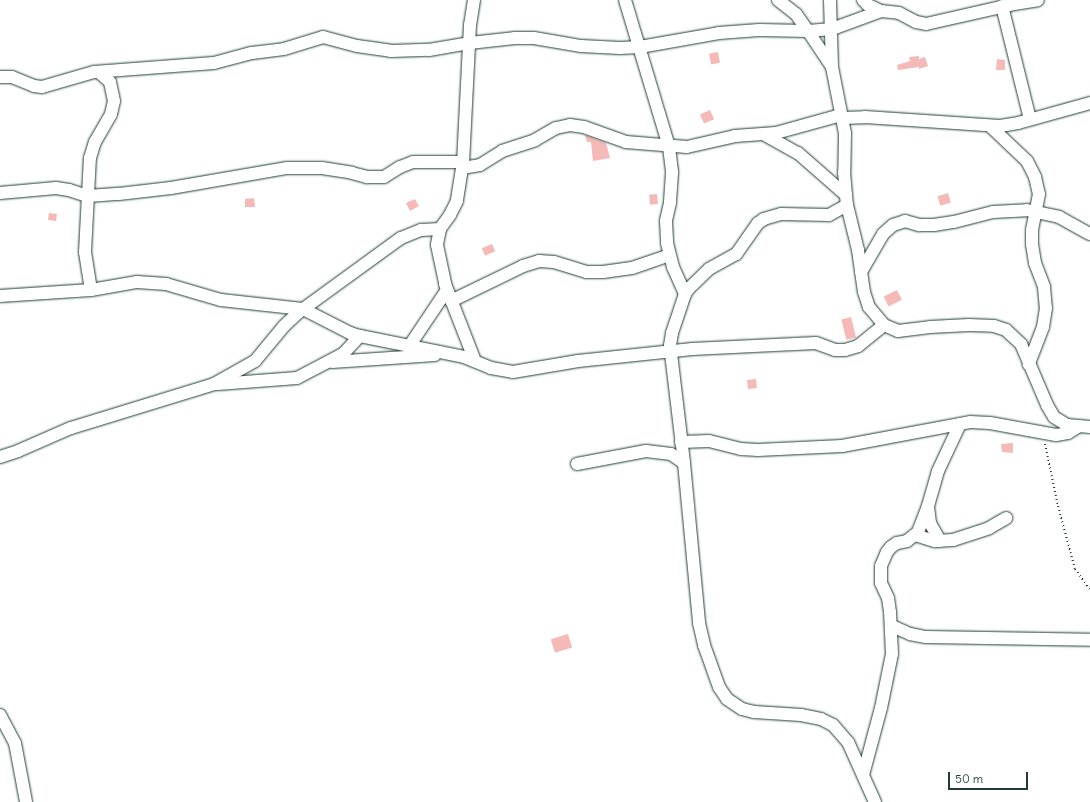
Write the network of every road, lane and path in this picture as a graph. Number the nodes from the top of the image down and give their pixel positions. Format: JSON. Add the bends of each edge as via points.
{"nodes":[{"id":1,"x":625,"y":0,"type":"edge"},
{"id":2,"x":778,"y":0,"type":"edge"},
{"id":3,"x":830,"y":0,"type":"edge"},
{"id":4,"x":863,"y":0,"type":"edge"},
{"id":5,"x":1038,"y":0,"type":"edge"},
{"id":6,"x":471,"y":2,"type":"edge"},
{"id":7,"x":1010,"y":3,"type":"edge"},
{"id":8,"x":880,"y":11,"type":"junction"},
{"id":9,"x":832,"y":29,"type":"junction"},
{"id":10,"x":808,"y":31,"type":"junction"},
{"id":11,"x":470,"y":43,"type":"junction"},
{"id":12,"x":640,"y":46,"type":"junction"},
{"id":13,"x":832,"y":67,"type":"junction"},
{"id":14,"x":99,"y":72,"type":"junction"},
{"id":15,"x":0,"y":77,"type":"edge"},
{"id":16,"x":1090,"y":103,"type":"edge"},
{"id":17,"x":842,"y":117,"type":"junction"},
{"id":18,"x":1030,"y":119,"type":"junction"},
{"id":19,"x":990,"y":126,"type":"junction"},
{"id":20,"x":765,"y":135,"type":"junction"},
{"id":21,"x":669,"y":147,"type":"junction"},
{"id":22,"x":462,"y":165,"type":"junction"},
{"id":23,"x":0,"y":193,"type":"edge"},
{"id":24,"x":88,"y":196,"type":"junction"},
{"id":25,"x":847,"y":200,"type":"junction"},
{"id":26,"x":1037,"y":211,"type":"junction"},
{"id":27,"x":440,"y":230,"type":"junction"},
{"id":28,"x":1090,"y":234,"type":"edge"},
{"id":29,"x":669,"y":255,"type":"junction"},
{"id":30,"x":861,"y":272,"type":"junction"},
{"id":31,"x":91,"y":290,"type":"junction"},
{"id":32,"x":447,"y":290,"type":"junction"},
{"id":33,"x":685,"y":294,"type":"junction"},
{"id":34,"x":0,"y":296,"type":"edge"},
{"id":35,"x":451,"y":302,"type":"junction"},
{"id":36,"x":303,"y":309,"type":"junction"},
{"id":37,"x":884,"y":325,"type":"junction"},
{"id":38,"x":360,"y":336,"type":"junction"},
{"id":39,"x":410,"y":345,"type":"junction"},
{"id":40,"x":672,"y":351,"type":"junction"},
{"id":41,"x":448,"y":354,"type":"junction"},
{"id":42,"x":475,"y":361,"type":"junction"},
{"id":43,"x":330,"y":362,"type":"junction"},
{"id":44,"x":1030,"y":364,"type":"junction"},
{"id":45,"x":214,"y":384,"type":"junction"},
{"id":46,"x":960,"y":424,"type":"junction"},
{"id":47,"x":1084,"y":426,"type":"edge"},
{"id":48,"x":1043,"y":433,"type":"junction"},
{"id":49,"x":681,"y":442,"type":"junction"},
{"id":50,"x":0,"y":457,"type":"edge"},
{"id":51,"x":684,"y":463,"type":"junction"},
{"id":52,"x":577,"y":464,"type":"dead end"},
{"id":53,"x":928,"y":506,"type":"junction"},
{"id":54,"x":1006,"y":518,"type":"dead end"},
{"id":55,"x":915,"y":535,"type":"junction"},
{"id":56,"x":940,"y":541,"type":"junction"},
{"id":57,"x":1090,"y":590,"type":"edge"},
{"id":58,"x":892,"y":626,"type":"junction"},
{"id":59,"x":1090,"y":640,"type":"edge"},
{"id":60,"x":0,"y":715,"type":"edge"},
{"id":61,"x":863,"y":776,"type":"junction"},
{"id":62,"x":26,"y":802,"type":"edge"},
{"id":63,"x":875,"y":802,"type":"edge"}],
"edges":[{"from":1,"to":12,"type":"street"},
{"from":2,"to":10,"type":"street","via":[[796,14]]},
{"from":3,"to":9,"type":"street"},
{"from":4,"to":8,"type":"street"},
{"from":5,"to":7,"type":"street"},
{"from":6,"to":11,"type":"street"},
{"from":7,"to":8,"type":"street","via":[[926,24],[899,13]]},
{"from":7,"to":18,"type":"street"},
{"from":8,"to":9,"type":"street"},
{"from":9,"to":10,"type":"street"},
{"from":9,"to":13,"type":"street"},
{"from":10,"to":12,"type":"street","via":[[742,30]]},
{"from":10,"to":13,"type":"street"},
{"from":11,"to":12,"type":"street","via":[[495,39],[534,38],[581,46]]},
{"from":11,"to":14,"type":"street","via":[[429,50],[391,51],[323,37],[284,49],[252,53],[214,63]]},
{"from":11,"to":22,"type":"street"},
{"from":12,"to":21,"type":"street"},
{"from":13,"to":17,"type":"street"},
{"from":14,"to":15,"type":"street","via":[[82,74],[42,86],[34,86],[12,77]]},
{"from":14,"to":24,"type":"street","via":[[110,82],[114,101],[111,114],[92,149]]},
{"from":16,"to":18,"type":"street"},
{"from":17,"to":19,"type":"street"},
{"from":17,"to":20,"type":"street"},
{"from":17,"to":25,"type":"street","via":[[846,140],[844,172]]},
{"from":18,"to":19,"type":"street","via":[[1010,125]]},
{"from":19,"to":26,"type":"street","via":[[1021,153],[1032,169],[1040,194]]},
{"from":20,"to":21,"type":"street","via":[[735,136],[695,146]]},
{"from":20,"to":25,"type":"street","via":[[798,153]]},
{"from":21,"to":22,"type":"street","via":[[626,142],[584,127],[570,125],[556,128],[535,140],[502,151],[480,165]]},
{"from":21,"to":29,"type":"street","via":[[671,188],[666,232]]},
{"from":22,"to":24,"type":"street","via":[[413,162],[384,177],[376,178],[322,168],[287,168],[152,191]]},
{"from":22,"to":27,"type":"street","via":[[457,201]]},
{"from":23,"to":24,"type":"street","via":[[56,188]]},
{"from":24,"to":31,"type":"street","via":[[85,252]]},
{"from":25,"to":30,"type":"street"},
{"from":25,"to":33,"type":"street","via":[[829,215],[776,214],[764,219],[758,223],[736,254],[709,269]]},
{"from":26,"to":28,"type":"street","via":[[1059,217]]},
{"from":26,"to":30,"type":"street","via":[[994,212],[934,225],[919,225],[905,221],[898,223],[883,234]]},
{"from":26,"to":44,"type":"street","via":[[1032,230],[1032,244],[1035,263],[1044,287],[1046,308],[1043,327]]},
{"from":27,"to":32,"type":"street","via":[[437,245]]},
{"from":27,"to":36,"type":"street","via":[[421,230],[407,234]]},
{"from":29,"to":33,"type":"street"},
{"from":29,"to":35,"type":"street","via":[[632,268],[603,272],[586,272],[554,262],[539,261]]},
{"from":30,"to":37,"type":"street","via":[[866,298],[874,315]]},
{"from":31,"to":34,"type":"street"},
{"from":31,"to":36,"type":"street","via":[[128,283],[152,282],[181,287],[233,302]]},
{"from":32,"to":35,"type":"street"},
{"from":32,"to":39,"type":"street"},
{"from":33,"to":40,"type":"street","via":[[670,339]]},
{"from":35,"to":42,"type":"street"},
{"from":36,"to":38,"type":"street"},
{"from":36,"to":45,"type":"street","via":[[284,326],[255,361]]},
{"from":37,"to":40,"type":"street","via":[[858,346],[845,350],[835,350],[813,343]]},
{"from":37,"to":44,"type":"street","via":[[898,331],[950,325],[1000,328],[1016,338]]},
{"from":38,"to":39,"type":"street"},
{"from":38,"to":43,"type":"street","via":[[343,354]]},
{"from":39,"to":41,"type":"street"},
{"from":40,"to":42,"type":"street","via":[[555,364],[520,372],[499,370]]},
{"from":40,"to":49,"type":"street"},
{"from":41,"to":42,"type":"street"},
{"from":41,"to":43,"type":"street"},
{"from":43,"to":45,"type":"street","via":[[290,380]]},
{"from":44,"to":47,"type":"street","via":[[1046,405],[1054,417],[1062,423]]},
{"from":45,"to":50,"type":"street","via":[[71,428]]},
{"from":46,"to":48,"type":"street","via":[[990,423]]},
{"from":46,"to":49,"type":"street","via":[[827,448],[750,450],[709,442]]},
{"from":46,"to":53,"type":"street","via":[[938,471]]},
{"from":47,"to":48,"type":"street","via":[[1063,434]]},
{"from":48,"to":57,"type":"path","via":[[1075,569]]},
{"from":49,"to":51,"type":"street"},
{"from":51,"to":52,"type":"street","via":[[671,454],[646,451]]},
{"from":51,"to":61,"type":"street","via":[[699,623],[704,645],[722,693],[732,704],[748,711],[801,715],[827,722],[838,729],[848,742]]},
{"from":53,"to":55,"type":"street","via":[[921,528]]},
{"from":53,"to":56,"type":"street","via":[[930,523]]},
{"from":54,"to":56,"type":"street","via":[[989,528],[962,538]]},
{"from":55,"to":56,"type":"street"},
{"from":55,"to":58,"type":"street","via":[[891,547],[886,552],[881,566],[881,582],[888,598]]},
{"from":58,"to":59,"type":"street","via":[[910,634],[926,637]]},
{"from":58,"to":61,"type":"street","via":[[890,668]]},
{"from":60,"to":62,"type":"street","via":[[14,743]]},
{"from":61,"to":63,"type":"street"}]}
